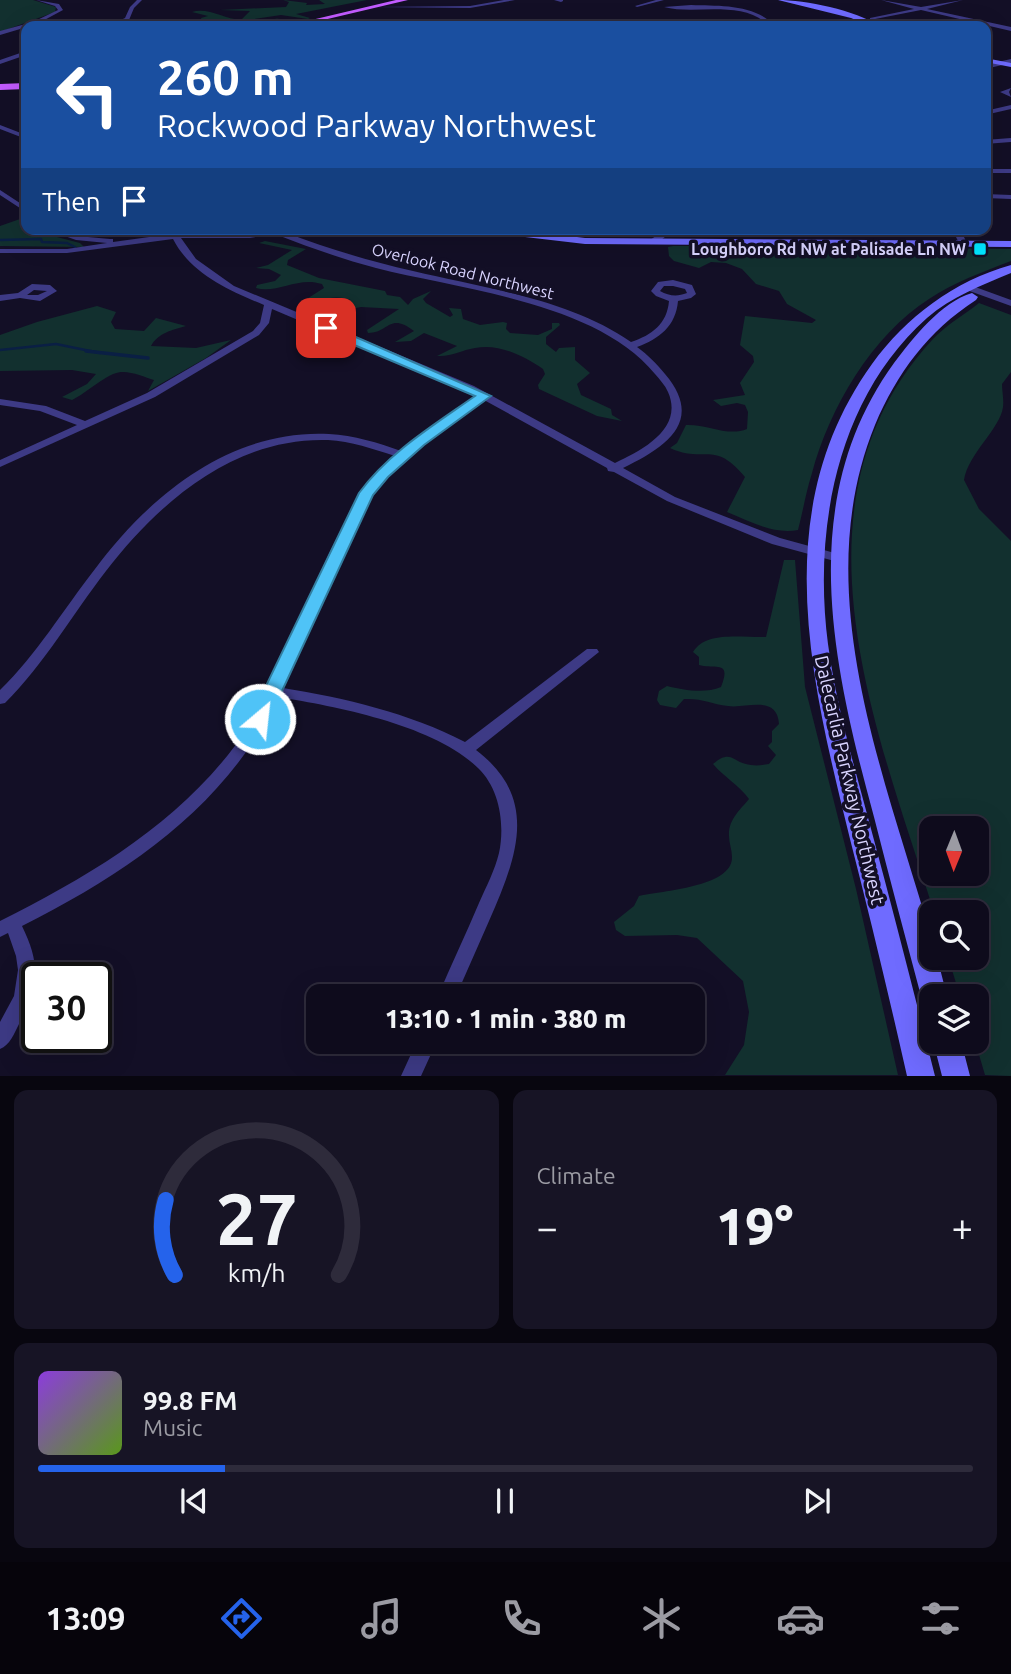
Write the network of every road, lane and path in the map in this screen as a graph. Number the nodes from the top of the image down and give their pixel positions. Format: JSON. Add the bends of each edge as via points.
{"nodes":[{"id":1,"x":38,"y":0,"type":"edge"},
{"id":2,"x":141,"y":0,"type":"edge"},
{"id":3,"x":405,"y":0,"type":"edge"},
{"id":4,"x":513,"y":0,"type":"edge"},
{"id":5,"x":662,"y":0,"type":"edge"},
{"id":6,"x":782,"y":0,"type":"edge"},
{"id":7,"x":797,"y":0,"type":"edge"},
{"id":8,"x":883,"y":0,"type":"edge"},
{"id":9,"x":961,"y":0,"type":"edge"},
{"id":10,"x":637,"y":6,"type":"dead end"},
{"id":11,"x":375,"y":7,"type":"junction"},
{"id":12,"x":666,"y":7,"type":"dead end"},
{"id":13,"x":929,"y":7,"type":"junction"},
{"id":14,"x":921,"y":9,"type":"junction"},
{"id":15,"x":40,"y":21,"type":"edge"},
{"id":16,"x":122,"y":21,"type":"edge"},
{"id":17,"x":315,"y":21,"type":"edge"},
{"id":18,"x":766,"y":21,"type":"edge"},
{"id":19,"x":865,"y":21,"type":"edge"},
{"id":20,"x":867,"y":21,"type":"edge"},
{"id":21,"x":884,"y":21,"type":"edge"},
{"id":22,"x":981,"y":21,"type":"edge"},
{"id":23,"x":986,"y":21,"type":"edge"},
{"id":24,"x":991,"y":22,"type":"edge"},
{"id":25,"x":991,"y":23,"type":"edge"},
{"id":26,"x":21,"y":27,"type":"edge"},
{"id":27,"x":1011,"y":27,"type":"edge"},
{"id":28,"x":0,"y":33,"type":"edge"},
{"id":29,"x":21,"y":55,"type":"edge"},
{"id":30,"x":991,"y":59,"type":"edge"},
{"id":31,"x":0,"y":62,"type":"edge"},
{"id":32,"x":1009,"y":63,"type":"edge"},
{"id":33,"x":991,"y":66,"type":"edge"},
{"id":34,"x":0,"y":86,"type":"edge"},
{"id":35,"x":21,"y":88,"type":"edge"},
{"id":36,"x":1011,"y":107,"type":"edge"},
{"id":37,"x":991,"y":112,"type":"edge"},
{"id":38,"x":0,"y":127,"type":"edge"},
{"id":39,"x":21,"y":135,"type":"edge"},
{"id":40,"x":1011,"y":140,"type":"edge"},
{"id":41,"x":991,"y":142,"type":"edge"},
{"id":42,"x":991,"y":171,"type":"edge"},
{"id":43,"x":1011,"y":172,"type":"edge"},
{"id":44,"x":0,"y":192,"type":"edge"},
{"id":45,"x":991,"y":196,"type":"edge"},
{"id":46,"x":1011,"y":197,"type":"edge"},
{"id":47,"x":21,"y":207,"type":"edge"},
{"id":48,"x":67,"y":235,"type":"edge"},
{"id":49,"x":165,"y":235,"type":"edge"},
{"id":50,"x":175,"y":235,"type":"edge"},
{"id":51,"x":295,"y":235,"type":"edge"},
{"id":52,"x":531,"y":235,"type":"edge"},
{"id":53,"x":663,"y":235,"type":"edge"},
{"id":54,"x":959,"y":235,"type":"edge"},
{"id":55,"x":135,"y":242,"type":"junction"},
{"id":56,"x":653,"y":242,"type":"junction"},
{"id":57,"x":963,"y":243,"type":"junction"},
{"id":58,"x":1011,"y":244,"type":"edge"},
{"id":59,"x":0,"y":251,"type":"edge"},
{"id":60,"x":1011,"y":269,"type":"edge"},
{"id":61,"x":1011,"y":279,"type":"edge"},
{"id":62,"x":979,"y":287,"type":"junction"},
{"id":63,"x":22,"y":295,"type":"dead end"},
{"id":64,"x":1011,"y":295,"type":"edge"},
{"id":65,"x":0,"y":298,"type":"edge"},
{"id":66,"x":674,"y":298,"type":"dead end"},
{"id":67,"x":1011,"y":303,"type":"edge"},
{"id":68,"x":270,"y":304,"type":"junction"},
{"id":69,"x":630,"y":346,"type":"junction"},
{"id":70,"x":484,"y":396,"type":"junction"},
{"id":71,"x":0,"y":402,"type":"edge"},
{"id":72,"x":86,"y":425,"type":"junction"},
{"id":73,"x":404,"y":455,"type":"junction"},
{"id":74,"x":0,"y":464,"type":"edge"},
{"id":75,"x":612,"y":469,"type":"junction"},
{"id":76,"x":815,"y":553,"type":"junction"},
{"id":77,"x":838,"y":558,"type":"junction"},
{"id":78,"x":592,"y":652,"type":"dead end"},
{"id":79,"x":274,"y":691,"type":"junction"},
{"id":80,"x":0,"y":699,"type":"edge"},
{"id":81,"x":465,"y":750,"type":"junction"},
{"id":82,"x":6,"y":926,"type":"edge"},
{"id":83,"x":452,"y":984,"type":"edge"},
{"id":84,"x":931,"y":984,"type":"edge"},
{"id":85,"x":0,"y":1040,"type":"edge"},
{"id":86,"x":421,"y":1054,"type":"edge"},
{"id":87,"x":950,"y":1054,"type":"edge"},
{"id":88,"x":411,"y":1076,"type":"edge"},
{"id":89,"x":921,"y":1076,"type":"edge"},
{"id":90,"x":956,"y":1076,"type":"edge"}],
"edges":[{"from":1,"to":15,"type":"street","via":[[61,10]]},
{"from":2,"to":16,"type":"street"},
{"from":3,"to":11,"type":"main road"},
{"from":4,"to":11,"type":"street","via":[[473,7]]},
{"from":5,"to":10,"type":"street"},
{"from":6,"to":20,"type":"main road"},
{"from":7,"to":19,"type":"main road"},
{"from":8,"to":14,"type":"street"},
{"from":9,"to":13,"type":"street"},
{"from":11,"to":17,"type":"main road"},
{"from":12,"to":18,"type":"street","via":[[740,11]]},
{"from":13,"to":14,"type":"street"},
{"from":13,"to":23,"type":"street"},
{"from":14,"to":21,"type":"street"},
{"from":14,"to":22,"type":"street"},
{"from":24,"to":27,"type":"street"},
{"from":25,"to":27,"type":"street"},
{"from":26,"to":28,"type":"street"},
{"from":29,"to":31,"type":"street"},
{"from":30,"to":32,"type":"main road"},
{"from":32,"to":33,"type":"street"},
{"from":34,"to":35,"type":"main road"},
{"from":36,"to":37,"type":"street"},
{"from":38,"to":39,"type":"street"},
{"from":40,"to":41,"type":"street"},
{"from":42,"to":43,"type":"street"},
{"from":44,"to":47,"type":"street"},
{"from":45,"to":46,"type":"street"},
{"from":48,"to":55,"type":"street"},
{"from":49,"to":55,"type":"street"},
{"from":50,"to":68,"type":"street","via":[[204,271]]},
{"from":51,"to":69,"type":"street","name":"Overlook Road Northwest","via":[[369,264],[549,307]]},
{"from":52,"to":56,"type":"main road"},
{"from":53,"to":56,"type":"street"},
{"from":54,"to":57,"type":"street"},
{"from":55,"to":59,"type":"street","via":[[67,251]]},
{"from":56,"to":57,"type":"main road"},
{"from":57,"to":58,"type":"main road"},
{"from":60,"to":62,"type":"main road","name":"Dalecarlia Parkway Northwest"},
{"from":61,"to":62,"type":"main road","name":"Dalecarlia Parkway Northwest"},
{"from":62,"to":64,"type":"street"},
{"from":62,"to":67,"type":"street"},
{"from":62,"to":76,"type":"main road","name":"Dalecarlia Parkway Northwest","via":[[937,305],[911,327],[863,390],[830,467]]},
{"from":62,"to":77,"type":"main road","name":"Dalecarlia Parkway Northwest","via":[[927,332],[881,394],[848,479]]},
{"from":63,"to":65,"type":"street"},
{"from":66,"to":69,"type":"street","via":[[667,325]]},
{"from":68,"to":70,"type":"street"},
{"from":68,"to":72,"type":"street","via":[[264,323],[253,335],[160,391]]},
{"from":69,"to":75,"type":"street","name":"Overlook Road Northwest","via":[[667,380],[676,396],[677,412],[659,443]]},
{"from":70,"to":73,"type":"street"},
{"from":70,"to":75,"type":"street"},
{"from":71,"to":72,"type":"street","via":[[42,408]]},
{"from":72,"to":74,"type":"street"},
{"from":73,"to":79,"type":"street","via":[[374,483],[355,512]]},
{"from":73,"to":80,"type":"street","via":[[348,439],[300,438],[249,449],[207,470],[163,502],[127,537],[30,668]]},
{"from":75,"to":76,"type":"street","via":[[691,507]]},
{"from":76,"to":77,"type":"street"},
{"from":76,"to":89,"type":"main road","name":"Dalecarlia Parkway Northwest","via":[[816,620],[828,698]]},
{"from":77,"to":84,"type":"main road","name":"Dalecarlia Parkway Northwest","via":[[840,623],[853,700]]},
{"from":78,"to":81,"type":"street"},
{"from":79,"to":81,"type":"street","via":[[364,710]]},
{"from":79,"to":82,"type":"street","via":[[243,744],[184,810],[105,872]]},
{"from":81,"to":83,"type":"street","via":[[482,762],[498,783],[508,810],[510,836],[502,870]]},
{"from":82,"to":85,"type":"street","via":[[25,948],[28,974],[21,1002]]},
{"from":86,"to":88,"type":"street"},
{"from":87,"to":90,"type":"main road"}]}
